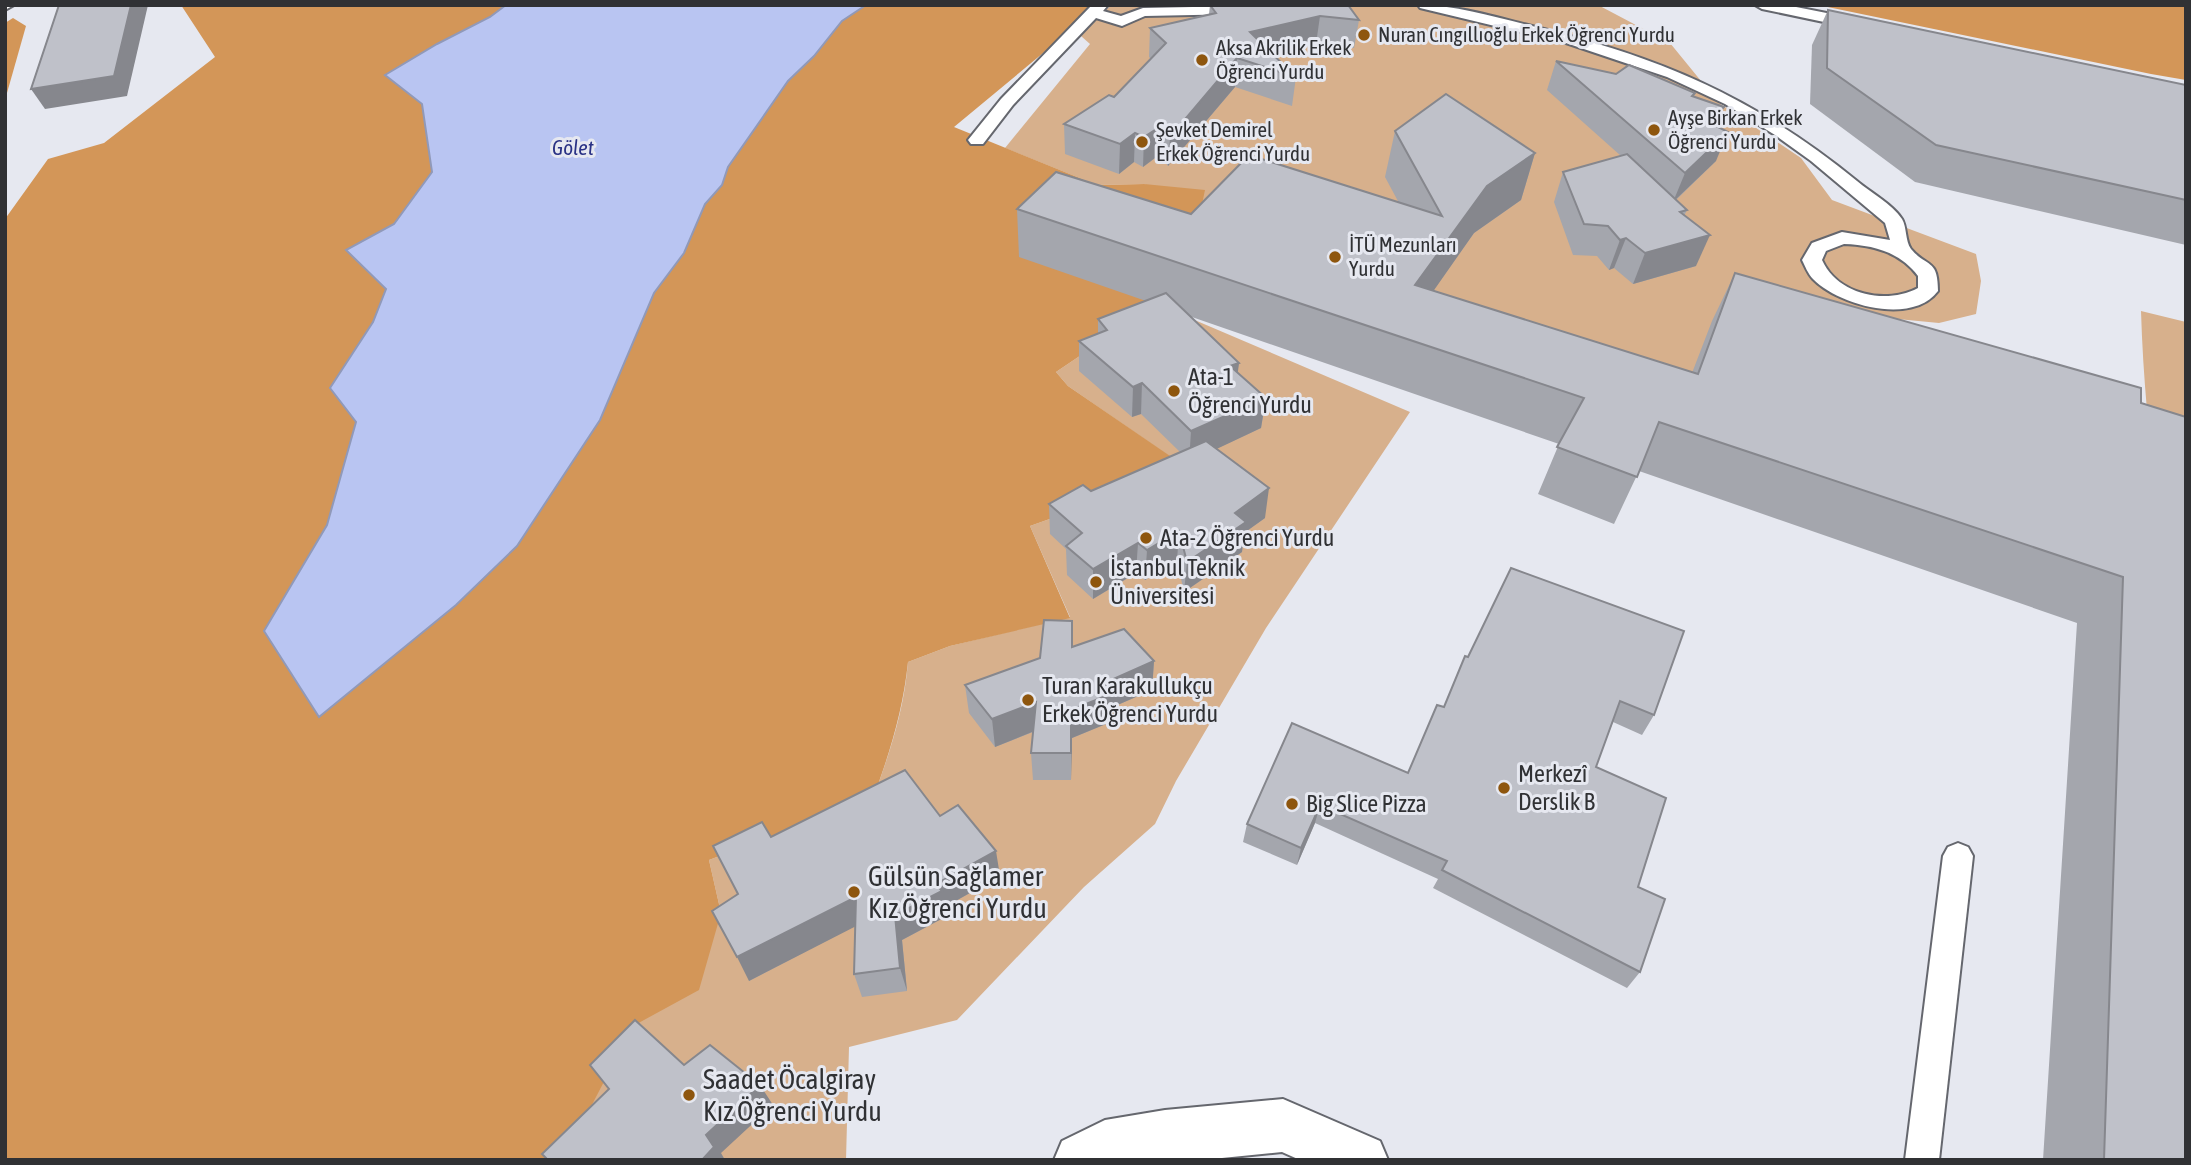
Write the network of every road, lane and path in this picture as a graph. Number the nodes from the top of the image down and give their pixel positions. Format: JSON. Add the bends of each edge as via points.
{"nodes":[{"id":1,"x":1425,"y":5,"type":"edge"},
{"id":2,"x":1762,"y":5,"type":"edge"},
{"id":3,"x":1097,"y":9,"type":"edge"},
{"id":4,"x":1260,"y":10,"type":"edge"},
{"id":5,"x":1871,"y":26,"type":"edge"},
{"id":6,"x":977,"y":140,"type":"dead end"},
{"id":7,"x":1902,"y":251,"type":"junction"},
{"id":8,"x":1958,"y":856,"type":"dead end"},
{"id":9,"x":1080,"y":1160,"type":"edge"},
{"id":10,"x":1361,"y":1160,"type":"edge"},
{"id":11,"x":1922,"y":1160,"type":"edge"}],
"edges":[{"from":1,"to":7,"type":"lane","via":[[1571,40],[1673,74],[1731,101],[1799,144],[1894,221]]},
{"from":2,"to":5,"type":"lane"},
{"from":3,"to":4,"type":"lane","via":[[1122,21],[1143,12]]},
{"from":3,"to":6,"type":"lane","via":[[1007,102]]},
{"from":7,"to":7,"type":"lane","via":[[1923,268],[1930,282],[1920,299],[1906,303],[1887,304],[1847,294],[1818,275],[1811,264],[1816,246],[1842,238],[1874,241]]},
{"from":8,"to":11,"type":"lane"},
{"from":9,"to":10,"type":"street","via":[[1105,1147],[1283,1125]]}]}
